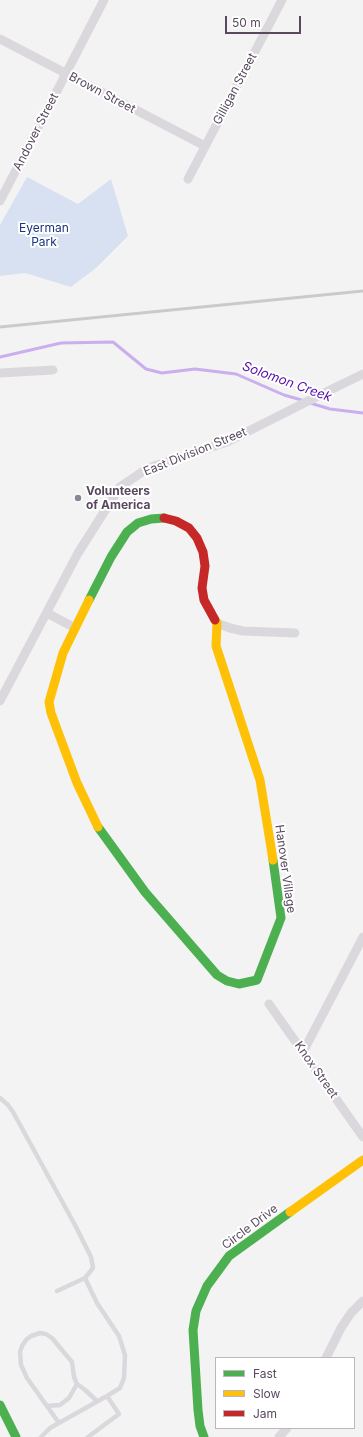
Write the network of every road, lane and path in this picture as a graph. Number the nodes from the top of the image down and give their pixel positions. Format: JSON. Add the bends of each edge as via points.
{"nodes":[{"id":1,"x":104,"y":0,"type":"edge"},
{"id":2,"x":282,"y":0,"type":"edge"},
{"id":3,"x":0,"y":39,"type":"edge"},
{"id":4,"x":66,"y":74,"type":"junction"},
{"id":5,"x":205,"y":146,"type":"junction"},
{"id":6,"x":188,"y":178,"type":"dead end"},
{"id":7,"x":0,"y":201,"type":"edge"},
{"id":8,"x":53,"y":370,"type":"dead end"},
{"id":9,"x":0,"y":373,"type":"edge"},
{"id":10,"x":363,"y":374,"type":"edge"},
{"id":11,"x":47,"y":613,"type":"junction"},
{"id":12,"x":217,"y":623,"type":"junction"},
{"id":13,"x":75,"y":628,"type":"junction"},
{"id":14,"x":295,"y":633,"type":"dead end"},
{"id":15,"x":0,"y":701,"type":"edge"},
{"id":16,"x":363,"y":937,"type":"edge"},
{"id":17,"x":269,"y":1004,"type":"dead end"},
{"id":18,"x":303,"y":1052,"type":"junction"},
{"id":19,"x":0,"y":1098,"type":"edge"},
{"id":20,"x":363,"y":1137,"type":"edge"},
{"id":21,"x":363,"y":1160,"type":"edge"},
{"id":22,"x":85,"y":1278,"type":"junction"},
{"id":23,"x":57,"y":1291,"type":"dead end"},
{"id":24,"x":363,"y":1301,"type":"edge"},
{"id":25,"x":326,"y":1357,"type":"edge"},
{"id":26,"x":77,"y":1384,"type":"junction"},
{"id":27,"x":107,"y":1396,"type":"junction"},
{"id":28,"x":97,"y":1401,"type":"junction"},
{"id":29,"x":0,"y":1405,"type":"edge"},
{"id":30,"x":47,"y":1406,"type":"junction"},
{"id":31,"x":58,"y":1423,"type":"junction"},
{"id":32,"x":286,"y":1429,"type":"edge"},
{"id":33,"x":44,"y":1436,"type":"edge"},
{"id":34,"x":16,"y":1437,"type":"edge"},
{"id":35,"x":88,"y":1437,"type":"edge"},
{"id":36,"x":204,"y":1437,"type":"edge"},
{"id":37,"x":279,"y":1437,"type":"edge"}],
"edges":[{"from":1,"to":4,"type":"street","name":"Andover Street"},
{"from":2,"to":5,"type":"street","name":"Gilligan Street"},
{"from":3,"to":4,"type":"street","name":"Brown Street"},
{"from":4,"to":5,"type":"street","name":"Brown Street"},
{"from":4,"to":7,"type":"street","name":"Andover Street"},
{"from":5,"to":6,"type":"street","name":"Gilligan Street"},
{"from":8,"to":9,"type":"street"},
{"from":10,"to":11,"type":"street","name":"East Division Street","via":[[227,442],[148,468],[120,487],[78,553]]},
{"from":11,"to":13,"type":"street"},
{"from":11,"to":15,"type":"street","name":"East Division Street"},
{"from":12,"to":13,"type":"street","name":"Hanover Village","via":[[204,600],[202,588],[205,566],[197,538],[189,528],[164,518],[138,524],[127,532],[110,556]]},
{"from":12,"to":13,"type":"street","name":"Hanover Village","via":[[216,646],[260,780],[281,918],[257,980],[239,984],[217,974],[145,892],[100,831],[77,784],[49,702],[62,653]]},
{"from":12,"to":14,"type":"street","via":[[243,631]]},
{"from":16,"to":18,"type":"street"},
{"from":17,"to":18,"type":"street","name":"Knox Street"},
{"from":18,"to":20,"type":"street","name":"Knox Street"},
{"from":19,"to":22,"type":"lane","via":[[13,1112],[91,1258],[92,1268]]},
{"from":21,"to":36,"type":"street","name":"Circle Drive","via":[[240,1247],[229,1256],[207,1286],[196,1311],[193,1330],[198,1410]]},
{"from":22,"to":23,"type":"lane"},
{"from":22,"to":27,"type":"lane","via":[[97,1303],[119,1336],[125,1355],[124,1378],[120,1388]]},
{"from":24,"to":25,"type":"street","via":[[341,1328]]},
{"from":26,"to":28,"type":"lane"},
{"from":26,"to":30,"type":"lane","via":[[69,1398],[60,1405]]},
{"from":26,"to":30,"type":"lane","via":[[72,1362],[52,1338],[40,1333],[31,1336],[22,1346],[21,1365]]},
{"from":27,"to":28,"type":"lane"},
{"from":27,"to":35,"type":"lane","via":[[119,1414]]},
{"from":28,"to":31,"type":"lane"},
{"from":29,"to":34,"type":"street"},
{"from":30,"to":31,"type":"lane"},
{"from":31,"to":33,"type":"lane"},
{"from":32,"to":37,"type":"street"}]}
